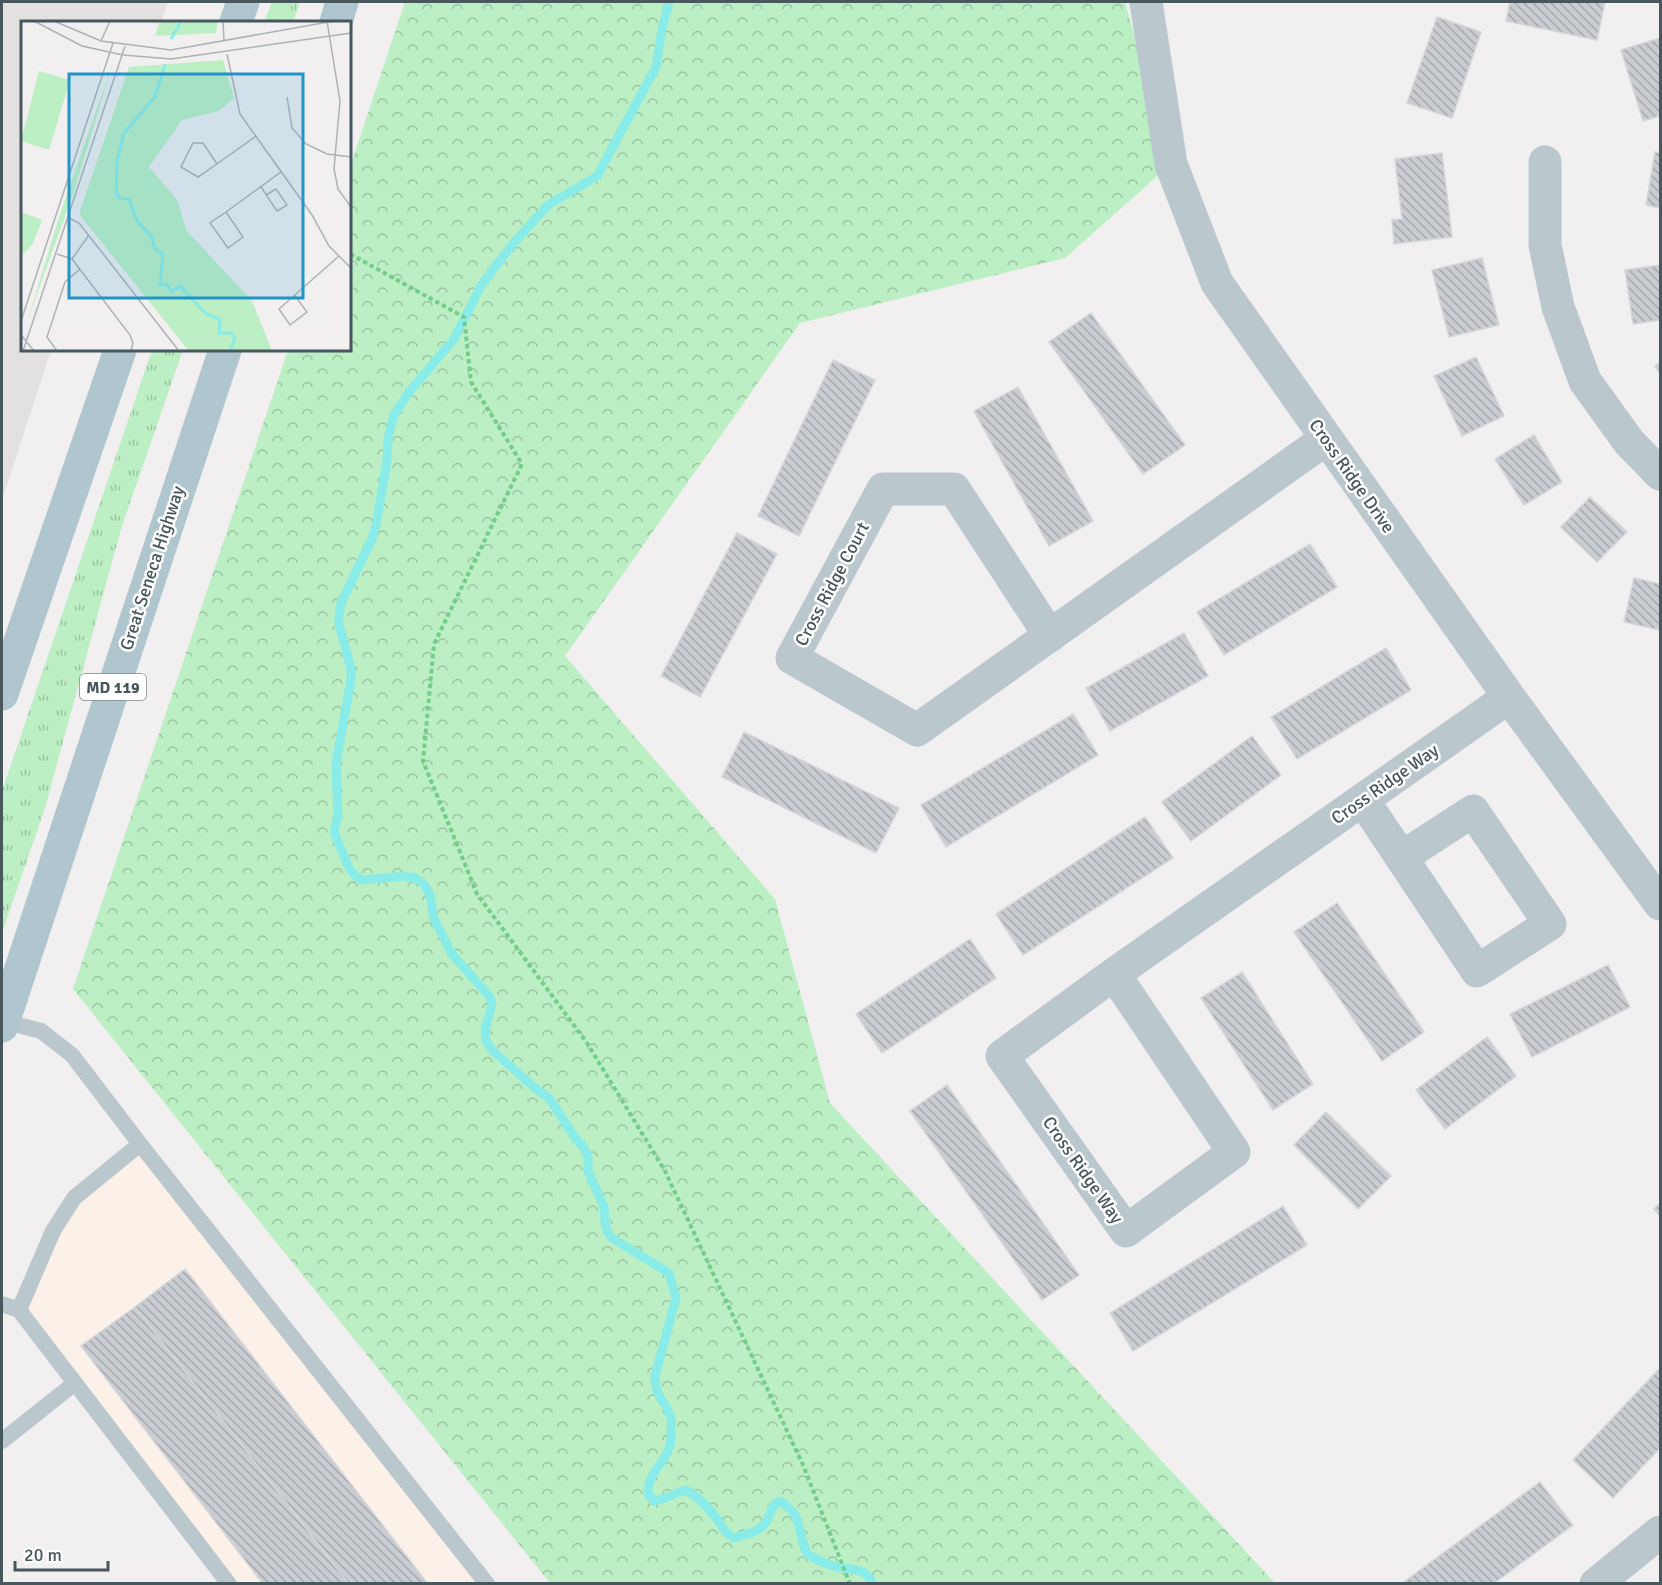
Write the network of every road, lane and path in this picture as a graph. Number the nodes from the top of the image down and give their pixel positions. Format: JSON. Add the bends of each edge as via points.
{"nodes":[{"id":1,"x":243,"y":2,"type":"edge"},
{"id":2,"x":342,"y":2,"type":"edge"},
{"id":3,"x":1146,"y":2,"type":"edge"},
{"id":4,"x":236,"y":21,"type":"edge"},
{"id":5,"x":336,"y":21,"type":"edge"},
{"id":6,"x":1545,"y":162,"type":"dead end"},
{"id":7,"x":351,"y":255,"type":"edge"},
{"id":8,"x":120,"y":351,"type":"edge"},
{"id":9,"x":225,"y":351,"type":"edge"},
{"id":10,"x":1326,"y":440,"type":"junction"},
{"id":11,"x":1660,"y":474,"type":"edge"},
{"id":12,"x":1050,"y":636,"type":"junction"},
{"id":13,"x":2,"y":694,"type":"edge"},
{"id":14,"x":1509,"y":697,"type":"junction"},
{"id":15,"x":1363,"y":800,"type":"junction"},
{"id":16,"x":1402,"y":857,"type":"junction"},
{"id":17,"x":1660,"y":904,"type":"edge"},
{"id":18,"x":1114,"y":974,"type":"junction"},
{"id":19,"x":2,"y":1023,"type":"edge"},
{"id":20,"x":140,"y":1143,"type":"junction"},
{"id":21,"x":2,"y":1304,"type":"edge"},
{"id":22,"x":19,"y":1310,"type":"junction"},
{"id":23,"x":75,"y":1383,"type":"junction"},
{"id":24,"x":2,"y":1441,"type":"edge"},
{"id":25,"x":1660,"y":1532,"type":"edge"},
{"id":26,"x":1604,"y":1581,"type":"edge"},
{"id":27,"x":229,"y":1584,"type":"edge"},
{"id":28,"x":487,"y":1584,"type":"edge"},
{"id":29,"x":850,"y":1584,"type":"edge"}],
"edges":[{"from":1,"to":4,"type":"main road"},
{"from":2,"to":5,"type":"main road"},
{"from":3,"to":10,"type":"street","name":"Cross Ridge Drive","via":[[1171,164],[1217,283]]},
{"from":6,"to":11,"type":"street","via":[[1545,245],[1558,307],[1585,381],[1629,442]]},
{"from":7,"to":29,"type":"path","via":[[464,317],[471,382],[522,464],[434,644],[423,761],[477,894],[587,1042],[665,1171],[803,1465]]},
{"from":8,"to":13,"type":"main road"},
{"from":9,"to":19,"type":"main road","name":"Great Seneca Highway","number":"MD 119"},
{"from":10,"to":12,"type":"street","name":"Cross Ridge Court"},
{"from":10,"to":14,"type":"street","name":"Cross Ridge Drive"},
{"from":12,"to":12,"type":"street","name":"Cross Ridge Court","via":[[916,730],[792,658],[882,489],[954,489]]},
{"from":14,"to":15,"type":"street","name":"Cross Ridge Way"},
{"from":14,"to":17,"type":"street","name":"Cross Ridge Drive"},
{"from":15,"to":16,"type":"street"},
{"from":15,"to":18,"type":"street","name":"Cross Ridge Way"},
{"from":16,"to":16,"type":"street","via":[[1478,971],[1550,924],[1473,811]]},
{"from":18,"to":18,"type":"street","name":"Cross Ridge Way","via":[[1002,1056],[1126,1232],[1234,1152]]},
{"from":19,"to":20,"type":"lane","via":[[41,1031],[72,1055]]},
{"from":20,"to":22,"type":"lane","via":[[75,1198],[53,1231]]},
{"from":20,"to":28,"type":"lane"},
{"from":21,"to":22,"type":"lane"},
{"from":22,"to":23,"type":"lane"},
{"from":23,"to":24,"type":"lane"},
{"from":23,"to":27,"type":"lane"},
{"from":25,"to":26,"type":"street"}]}
